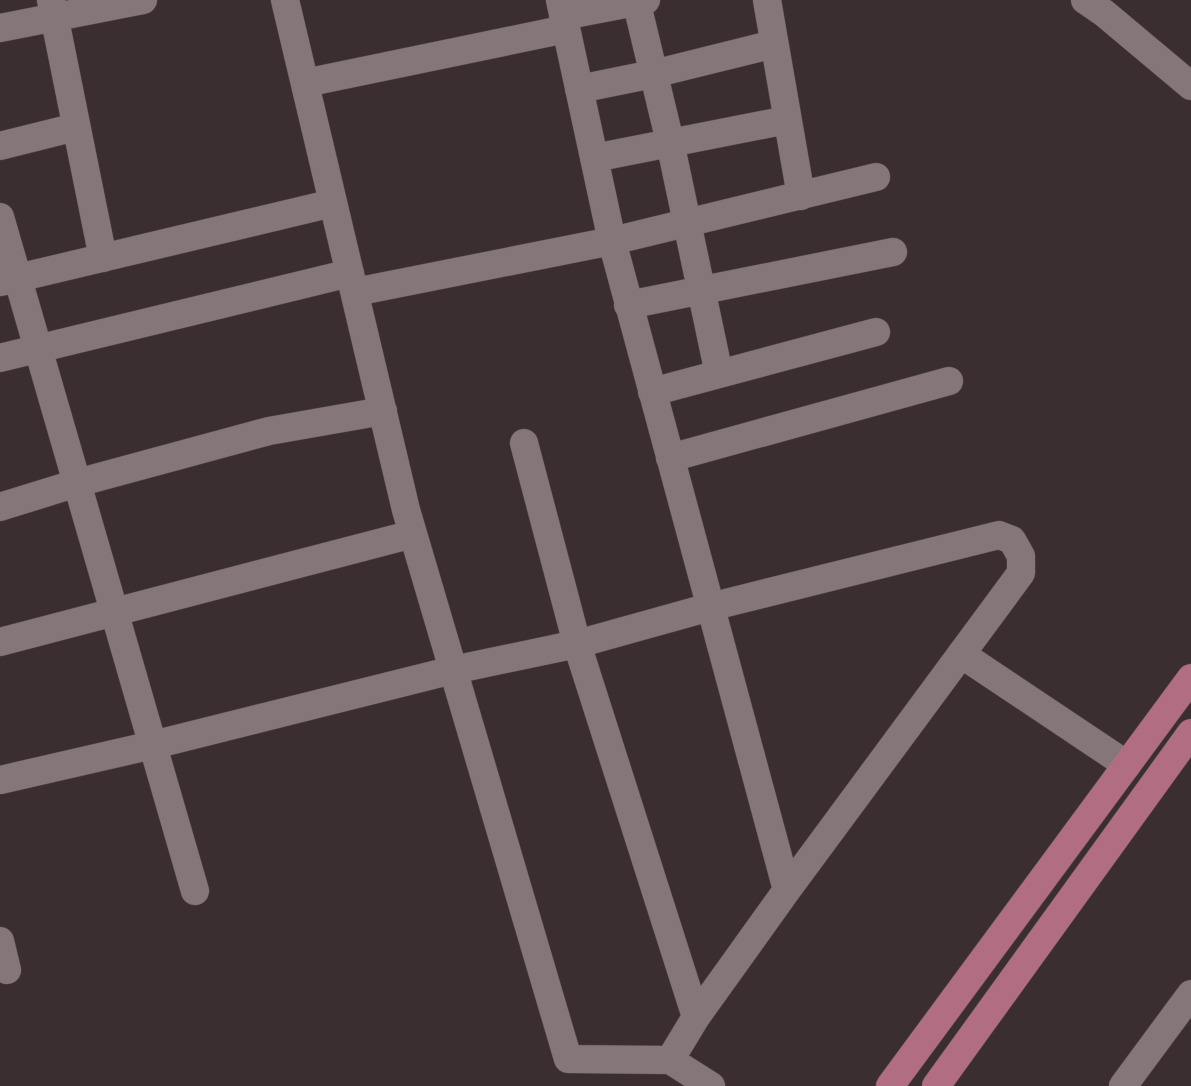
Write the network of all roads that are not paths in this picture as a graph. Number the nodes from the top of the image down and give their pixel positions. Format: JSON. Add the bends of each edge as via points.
{"nodes":[{"id":1,"x":142,"y":0,"type":"edge"},
{"id":2,"x":285,"y":0,"type":"edge"},
{"id":3,"x":766,"y":0,"type":"edge"},
{"id":4,"x":1085,"y":0,"type":"edge"},
{"id":5,"x":639,"y":1,"type":"edge"},
{"id":6,"x":105,"y":4,"type":"edge"},
{"id":7,"x":52,"y":8,"type":"edge"},
{"id":8,"x":563,"y":15,"type":"edge"},
{"id":9,"x":0,"y":28,"type":"edge"},
{"id":10,"x":774,"y":44,"type":"junction"},
{"id":11,"x":653,"y":74,"type":"junction"},
{"id":12,"x":306,"y":83,"type":"junction"},
{"id":13,"x":1191,"y":86,"type":"edge"},
{"id":14,"x":579,"y":89,"type":"junction"},
{"id":15,"x":786,"y":120,"type":"junction"},
{"id":16,"x":76,"y":127,"type":"junction"},
{"id":17,"x":670,"y":142,"type":"junction"},
{"id":18,"x":0,"y":146,"type":"edge"},
{"id":19,"x":594,"y":158,"type":"junction"},
{"id":20,"x":876,"y":177,"type":"dead end"},
{"id":21,"x":801,"y":196,"type":"junction"},
{"id":22,"x":334,"y":203,"type":"junction"},
{"id":23,"x":0,"y":217,"type":"edge"},
{"id":24,"x":687,"y":224,"type":"junction"},
{"id":25,"x":612,"y":241,"type":"junction"},
{"id":26,"x":893,"y":252,"type":"dead end"},
{"id":27,"x":103,"y":258,"type":"junction"},
{"id":28,"x":9,"y":280,"type":"edge"},
{"id":29,"x":352,"y":283,"type":"junction"},
{"id":30,"x":702,"y":291,"type":"junction"},
{"id":31,"x":628,"y":305,"type":"junction"},
{"id":32,"x":876,"y":332,"type":"dead end"},
{"id":33,"x":38,"y":348,"type":"junction"},
{"id":34,"x":0,"y":358,"type":"edge"},
{"id":35,"x":719,"y":374,"type":"junction"},
{"id":36,"x":949,"y":381,"type":"dead end"},
{"id":37,"x":652,"y":392,"type":"junction"},
{"id":38,"x":383,"y":412,"type":"junction"},
{"id":39,"x":524,"y":443,"type":"dead end"},
{"id":40,"x":670,"y":458,"type":"junction"},
{"id":41,"x":77,"y":483,"type":"junction"},
{"id":42,"x":0,"y":506,"type":"edge"},
{"id":43,"x":413,"y":534,"type":"junction"},
{"id":44,"x":710,"y":607,"type":"junction"},
{"id":45,"x":114,"y":611,"type":"junction"},
{"id":46,"x":0,"y":642,"type":"edge"},
{"id":47,"x":577,"y":644,"type":"junction"},
{"id":48,"x":961,"y":654,"type":"junction"},
{"id":49,"x":453,"y":670,"type":"junction"},
{"id":50,"x":1191,"y":678,"type":"edge"},
{"id":51,"x":1191,"y":733,"type":"edge"},
{"id":52,"x":152,"y":745,"type":"junction"},
{"id":53,"x":1127,"y":765,"type":"junction"},
{"id":54,"x":0,"y":780,"type":"edge"},
{"id":55,"x":787,"y":890,"type":"junction"},
{"id":56,"x":195,"y":891,"type":"dead end"},
{"id":57,"x":0,"y":941,"type":"edge"},
{"id":58,"x":7,"y":970,"type":"dead end"},
{"id":59,"x":1191,"y":994,"type":"edge"},
{"id":60,"x":696,"y":1017,"type":"junction"},
{"id":61,"x":670,"y":1060,"type":"junction"},
{"id":62,"x":711,"y":1086,"type":"edge"},
{"id":63,"x":890,"y":1086,"type":"edge"},
{"id":64,"x":936,"y":1086,"type":"edge"},
{"id":65,"x":1123,"y":1086,"type":"edge"}],
"edges":[{"from":1,"to":6,"type":"street"},
{"from":2,"to":12,"type":"street"},
{"from":3,"to":10,"type":"street"},
{"from":4,"to":13,"type":"street"},
{"from":5,"to":8,"type":"street"},
{"from":5,"to":11,"type":"street"},
{"from":6,"to":7,"type":"street"},
{"from":7,"to":9,"type":"street"},
{"from":7,"to":16,"type":"street"},
{"from":8,"to":12,"type":"street"},
{"from":8,"to":14,"type":"street"},
{"from":10,"to":11,"type":"street"},
{"from":10,"to":15,"type":"street"},
{"from":11,"to":14,"type":"street"},
{"from":11,"to":17,"type":"street"},
{"from":12,"to":22,"type":"street"},
{"from":14,"to":19,"type":"street"},
{"from":15,"to":17,"type":"street"},
{"from":15,"to":21,"type":"street"},
{"from":16,"to":18,"type":"street"},
{"from":16,"to":27,"type":"street"},
{"from":17,"to":19,"type":"street"},
{"from":17,"to":24,"type":"street"},
{"from":19,"to":25,"type":"street"},
{"from":20,"to":21,"type":"street"},
{"from":21,"to":24,"type":"street"},
{"from":22,"to":27,"type":"street"},
{"from":22,"to":29,"type":"street"},
{"from":23,"to":28,"type":"street"},
{"from":24,"to":25,"type":"street"},
{"from":24,"to":30,"type":"street"},
{"from":25,"to":29,"type":"street"},
{"from":25,"to":31,"type":"street"},
{"from":26,"to":30,"type":"street"},
{"from":27,"to":28,"type":"street"},
{"from":28,"to":33,"type":"street"},
{"from":29,"to":33,"type":"street"},
{"from":29,"to":38,"type":"street"},
{"from":30,"to":31,"type":"street"},
{"from":30,"to":35,"type":"street"},
{"from":31,"to":37,"type":"street"},
{"from":32,"to":35,"type":"street"},
{"from":33,"to":34,"type":"street"},
{"from":33,"to":41,"type":"street"},
{"from":35,"to":37,"type":"street"},
{"from":36,"to":40,"type":"street"},
{"from":37,"to":40,"type":"street"},
{"from":38,"to":41,"type":"street","via":[[269,431]]},
{"from":38,"to":43,"type":"street"},
{"from":39,"to":47,"type":"street"},
{"from":40,"to":44,"type":"street"},
{"from":41,"to":42,"type":"street"},
{"from":41,"to":45,"type":"street"},
{"from":43,"to":45,"type":"street"},
{"from":43,"to":49,"type":"street"},
{"from":44,"to":47,"type":"street"},
{"from":44,"to":48,"type":"street","via":[[999,535],[1012,540],[1021,556],[1021,573]]},
{"from":44,"to":55,"type":"street"},
{"from":45,"to":46,"type":"street"},
{"from":45,"to":52,"type":"street"},
{"from":47,"to":49,"type":"street"},
{"from":47,"to":60,"type":"street"},
{"from":48,"to":53,"type":"street"},
{"from":48,"to":55,"type":"street"},
{"from":49,"to":52,"type":"street"},
{"from":49,"to":61,"type":"street","via":[[568,1059]]},
{"from":50,"to":53,"type":"main road"},
{"from":51,"to":64,"type":"main road"},
{"from":52,"to":54,"type":"street"},
{"from":52,"to":56,"type":"street"},
{"from":53,"to":63,"type":"main road"},
{"from":55,"to":60,"type":"street"},
{"from":57,"to":58,"type":"street"},
{"from":59,"to":65,"type":"street"},
{"from":60,"to":61,"type":"street"},
{"from":61,"to":62,"type":"street"}]}
